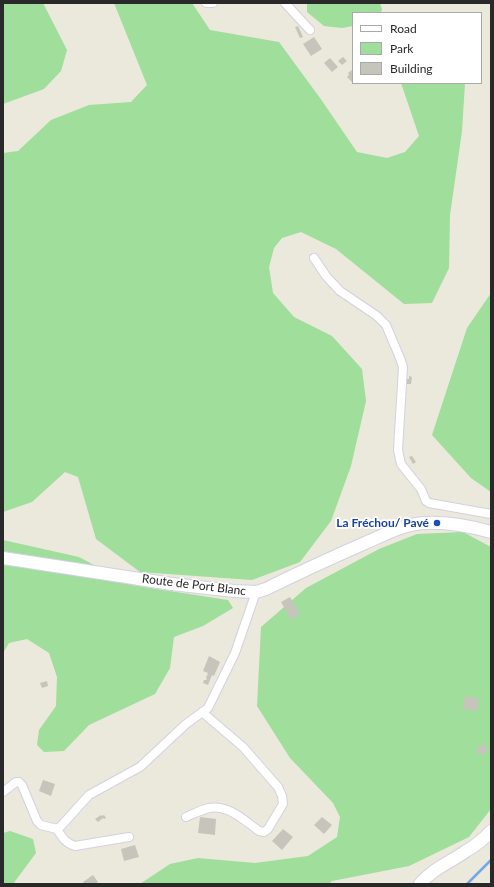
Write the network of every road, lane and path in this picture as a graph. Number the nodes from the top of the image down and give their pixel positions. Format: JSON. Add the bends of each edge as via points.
{"nodes":[{"id":1,"x":206,"y":3,"type":"edge"},
{"id":2,"x":213,"y":3,"type":"edge"},
{"id":3,"x":285,"y":3,"type":"edge"},
{"id":4,"x":310,"y":30,"type":"dead end"},
{"id":5,"x":314,"y":258,"type":"dead end"},
{"id":6,"x":491,"y":514,"type":"edge"},
{"id":7,"x":491,"y":532,"type":"edge"},
{"id":8,"x":3,"y":558,"type":"edge"},
{"id":9,"x":256,"y":592,"type":"junction"},
{"id":10,"x":202,"y":712,"type":"junction"},
{"id":11,"x":3,"y":792,"type":"edge"},
{"id":12,"x":186,"y":817,"type":"dead end"},
{"id":13,"x":57,"y":829,"type":"junction"},
{"id":14,"x":491,"y":831,"type":"edge"},
{"id":15,"x":129,"y":837,"type":"dead end"},
{"id":16,"x":420,"y":884,"type":"edge"}],
"edges":[{"from":1,"to":2,"type":"street"},
{"from":3,"to":4,"type":"street"},
{"from":5,"to":6,"type":"street","via":[[340,291],[386,325],[403,367],[398,450],[401,464],[421,489],[426,501]]},
{"from":7,"to":9,"type":"street","name":"Route de Port Blanc","via":[[447,523],[424,523],[403,527]]},
{"from":8,"to":9,"type":"street","name":"Route de Port Blanc","via":[[172,584]]},
{"from":9,"to":10,"type":"street","via":[[235,653],[208,708]]},
{"from":10,"to":12,"type":"street","via":[[243,747],[278,786],[283,804],[264,832],[258,831],[223,808],[210,808]]},
{"from":10,"to":13,"type":"street","via":[[140,767],[89,795]]},
{"from":11,"to":13,"type":"street","via":[[19,782],[37,821],[41,825]]},
{"from":13,"to":15,"type":"street","via":[[68,844],[75,846]]},
{"from":14,"to":16,"type":"street","via":[[467,851],[427,876]]}]}
